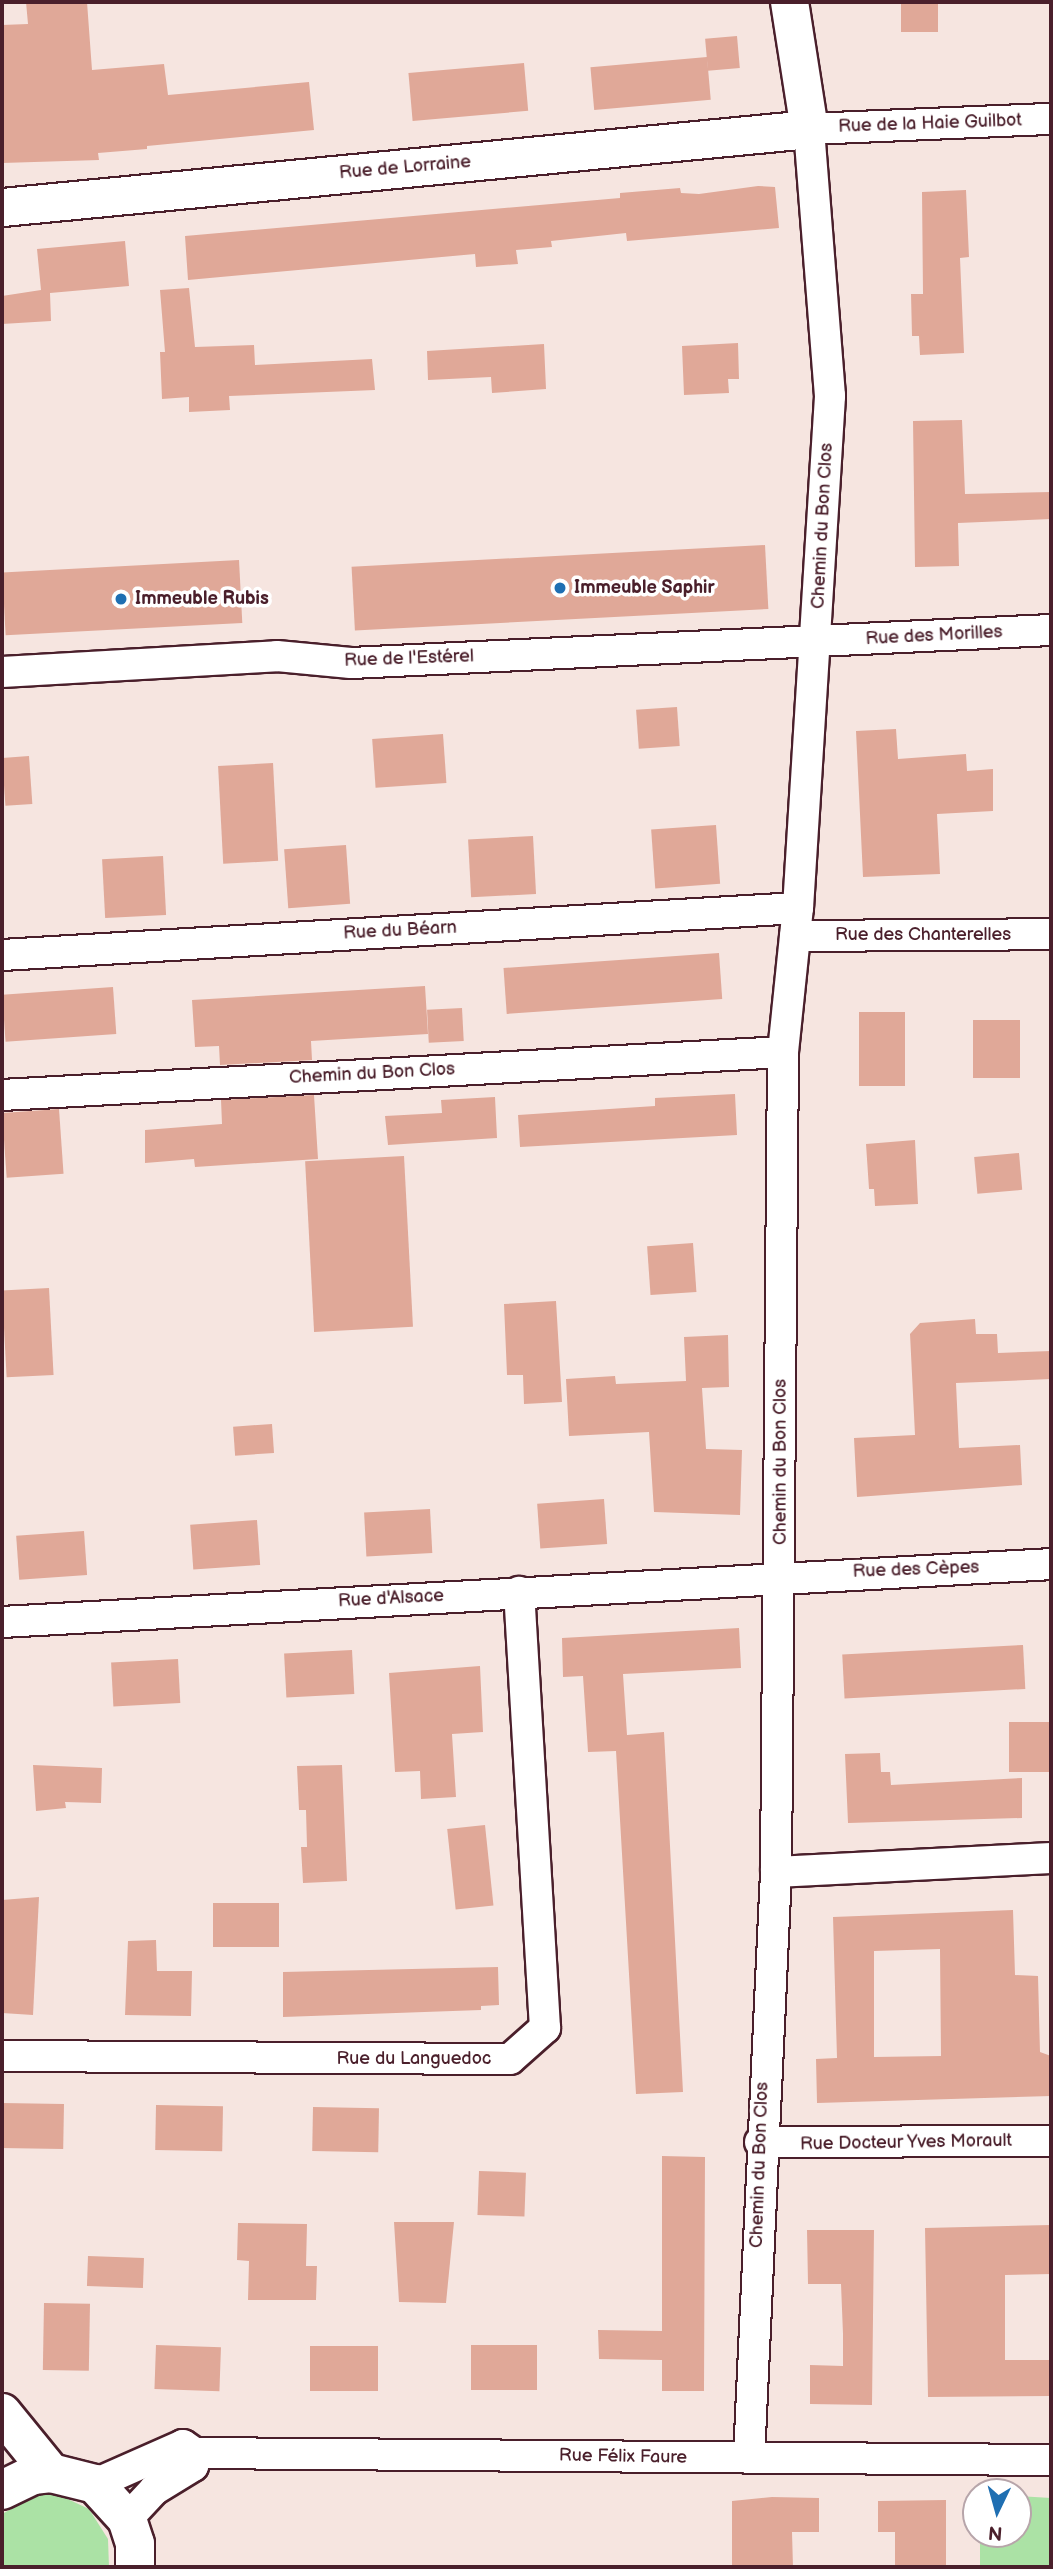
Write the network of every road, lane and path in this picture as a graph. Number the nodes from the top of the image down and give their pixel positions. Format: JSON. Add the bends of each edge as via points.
{"nodes":[{"id":1,"x":789,"y":2,"type":"edge"},
{"id":2,"x":1051,"y":119,"type":"edge"},
{"id":3,"x":809,"y":129,"type":"junction"},
{"id":4,"x":2,"y":207,"type":"edge"},
{"id":5,"x":1051,"y":630,"type":"edge"},
{"id":6,"x":816,"y":642,"type":"junction"},
{"id":7,"x":2,"y":672,"type":"edge"},
{"id":8,"x":796,"y":922,"type":"junction"},
{"id":9,"x":1051,"y":934,"type":"edge"},
{"id":10,"x":2,"y":954,"type":"edge"},
{"id":11,"x":783,"y":1052,"type":"junction"},
{"id":12,"x":2,"y":1095,"type":"edge"},
{"id":13,"x":1051,"y":1564,"type":"edge"},
{"id":14,"x":781,"y":1576,"type":"junction"},
{"id":15,"x":519,"y":1592,"type":"junction"},
{"id":16,"x":2,"y":1622,"type":"edge"},
{"id":17,"x":1051,"y":1858,"type":"edge"},
{"id":18,"x":776,"y":1872,"type":"junction"},
{"id":19,"x":2,"y":2056,"type":"edge"},
{"id":20,"x":1051,"y":2141,"type":"edge"},
{"id":21,"x":760,"y":2142,"type":"junction"},
{"id":22,"x":2,"y":2413,"type":"edge"},
{"id":23,"x":195,"y":2453,"type":"junction"},
{"id":24,"x":750,"y":2458,"type":"junction"},
{"id":25,"x":1051,"y":2460,"type":"edge"},
{"id":26,"x":51,"y":2473,"type":"junction"},
{"id":27,"x":95,"y":2484,"type":"junction"},
{"id":28,"x":2,"y":2490,"type":"edge"},
{"id":29,"x":127,"y":2519,"type":"junction"},
{"id":30,"x":135,"y":2567,"type":"edge"}],
"edges":[{"from":1,"to":3,"type":"street","name":"Chemin du Bon Clos"},
{"from":2,"to":3,"type":"street","name":"Rue de la Haie Guilbot"},
{"from":3,"to":4,"type":"street","name":"Rue de Lorraine"},
{"from":3,"to":6,"type":"street","name":"Chemin du Bon Clos","via":[[830,396]]},
{"from":5,"to":6,"type":"street","name":"Rue des Morilles"},
{"from":6,"to":7,"type":"street","name":"Rue de l'Estérel","via":[[351,663],[277,656]]},
{"from":6,"to":8,"type":"street","name":"Chemin du Bon Clos"},
{"from":8,"to":9,"type":"street","name":"Rue des Chanterelles"},
{"from":8,"to":10,"type":"street","name":"Rue du Béarn"},
{"from":8,"to":11,"type":"street","name":"Chemin du Bon Clos"},
{"from":11,"to":12,"type":"street","name":"Chemin du Bon Clos"},
{"from":11,"to":14,"type":"street","name":"Chemin du Bon Clos"},
{"from":13,"to":14,"type":"street","name":"Rue des Cèpes"},
{"from":14,"to":15,"type":"street","name":"Rue d'Alsace"},
{"from":14,"to":18,"type":"street","name":"Chemin du Bon Clos"},
{"from":15,"to":16,"type":"street","name":"Rue d'Alsace"},
{"from":15,"to":19,"type":"street","name":"Rue du Languedoc","via":[[545,2028],[510,2059]]},
{"from":17,"to":18,"type":"street"},
{"from":18,"to":21,"type":"street","name":"Chemin du Bon Clos"},
{"from":20,"to":21,"type":"street","name":"Rue Docteur Yves Morault"},
{"from":21,"to":24,"type":"street","name":"Chemin du Bon Clos"},
{"from":22,"to":26,"type":"main road"},
{"from":23,"to":24,"type":"street","name":"Rue Félix Faure"},
{"from":23,"to":27,"type":"street","name":"Rue Félix Faure","via":[[183,2445]]},
{"from":23,"to":29,"type":"street","via":[[193,2466],[154,2490]]},
{"from":24,"to":25,"type":"street","name":"Rue Félix Faure"},
{"from":26,"to":27,"type":"main road"},
{"from":26,"to":28,"type":"main road","via":[[33,2475]]},
{"from":27,"to":29,"type":"main road"},
{"from":29,"to":30,"type":"main road","via":[[135,2544]]}]}
